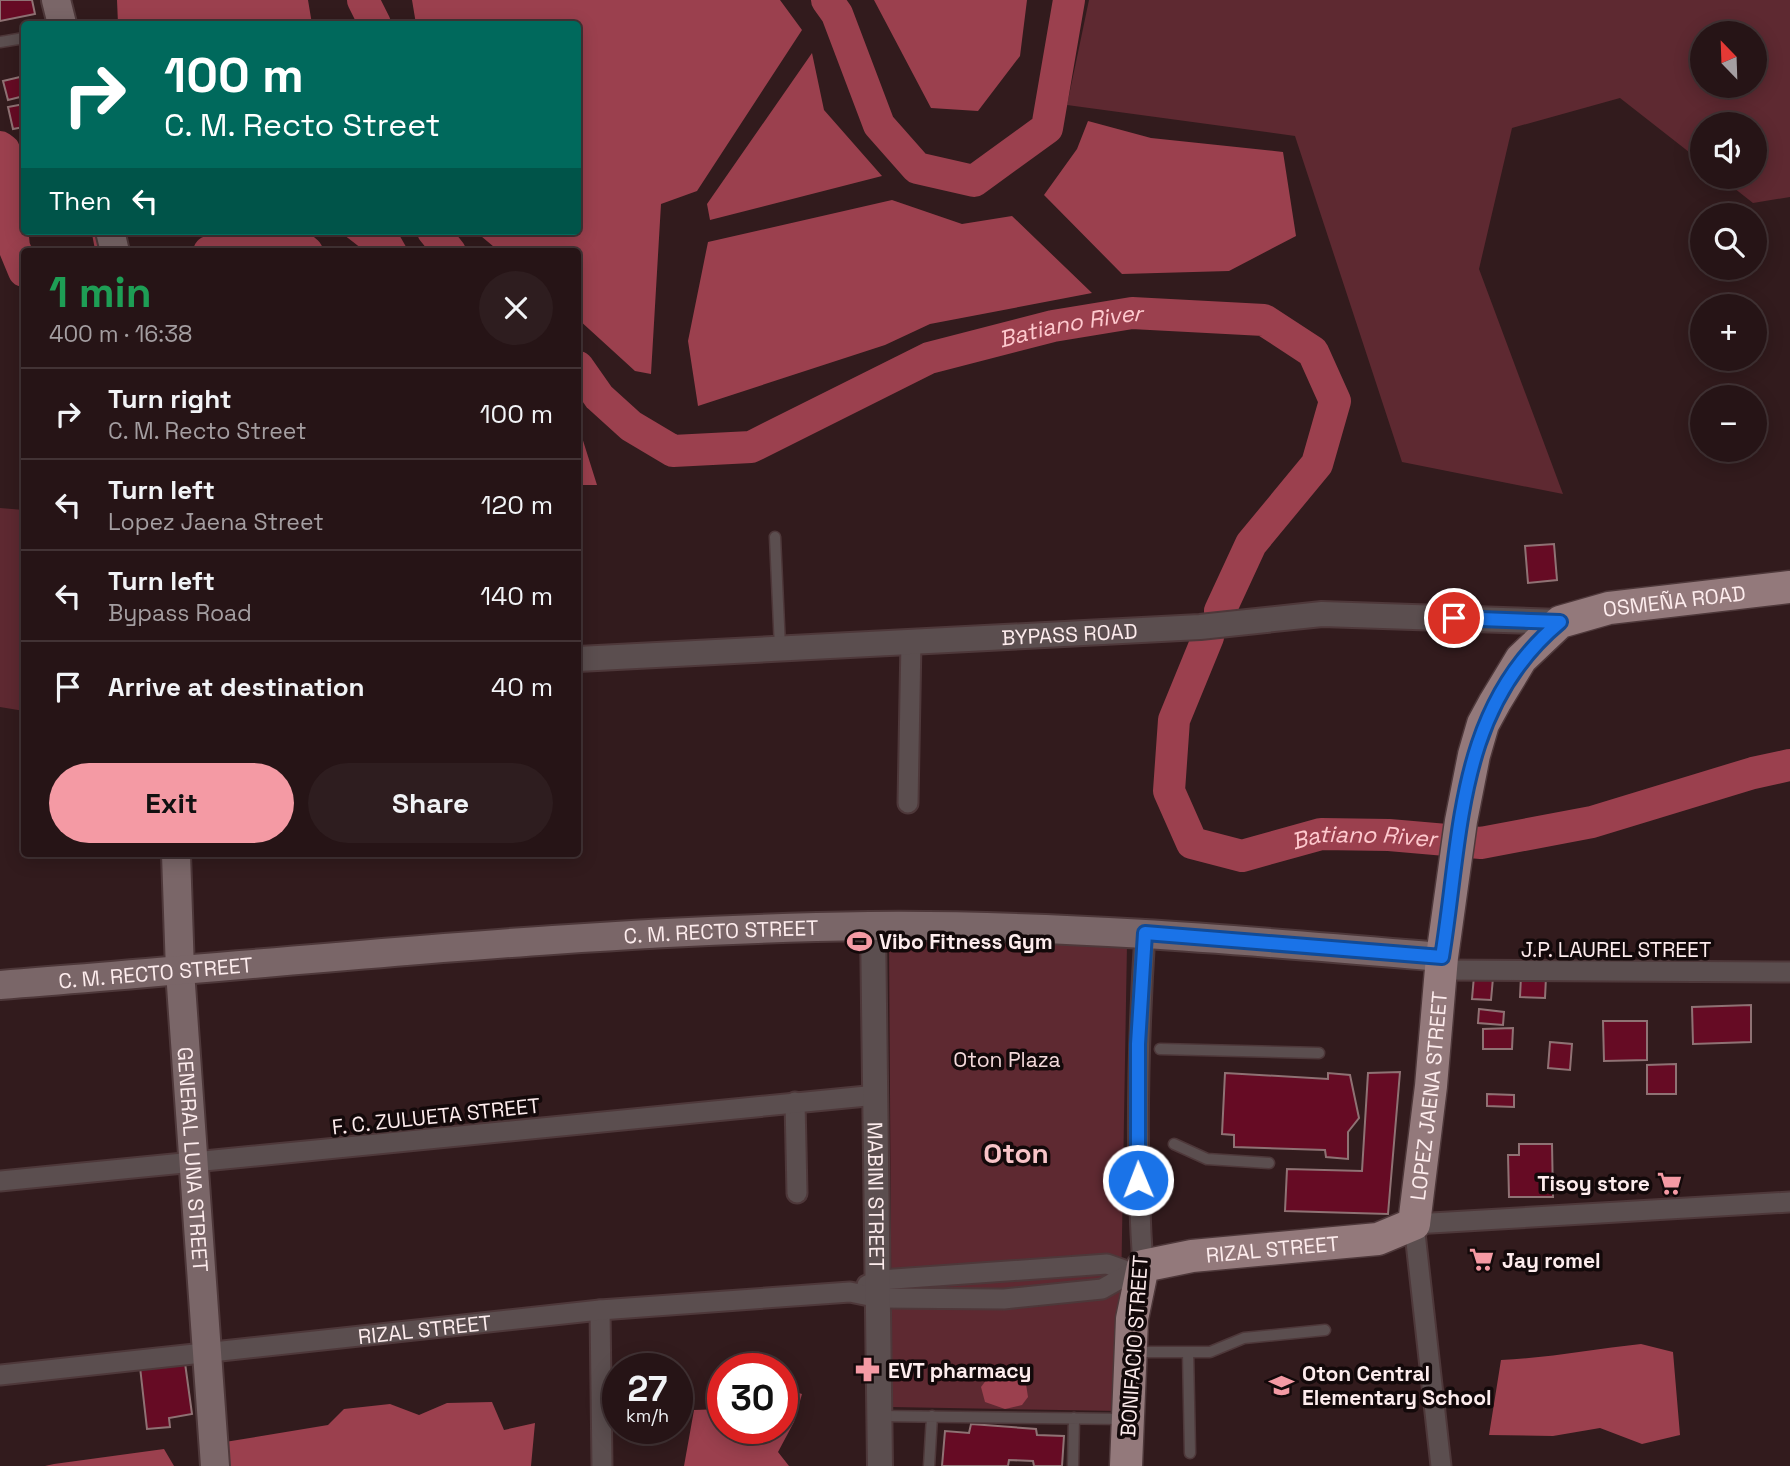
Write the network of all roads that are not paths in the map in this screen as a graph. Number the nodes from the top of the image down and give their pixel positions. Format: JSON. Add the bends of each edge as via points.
{"nodes":[{"id":1,"x":56,"y":0,"type":"edge"},
{"id":2,"x":61,"y":21,"type":"edge"},
{"id":3,"x":21,"y":38,"type":"edge"},
{"id":4,"x":0,"y":42,"type":"edge"},
{"id":5,"x":775,"y":537,"type":"dead end"},
{"id":6,"x":1790,"y":587,"type":"edge"},
{"id":7,"x":1560,"y":622,"type":"junction"},
{"id":8,"x":911,"y":641,"type":"junction"},
{"id":9,"x":780,"y":648,"type":"junction"},
{"id":10,"x":581,"y":659,"type":"edge"},
{"id":11,"x":908,"y":803,"type":"dead end"},
{"id":12,"x":176,"y":857,"type":"edge"},
{"id":13,"x":873,"y":926,"type":"junction"},
{"id":14,"x":1145,"y":933,"type":"junction"},
{"id":15,"x":1441,"y":964,"type":"junction"},
{"id":16,"x":180,"y":971,"type":"junction"},
{"id":17,"x":1790,"y":972,"type":"edge"},
{"id":18,"x":0,"y":985,"type":"edge"},
{"id":19,"x":1160,"y":1049,"type":"dead end"},
{"id":20,"x":1319,"y":1053,"type":"dead end"},
{"id":21,"x":877,"y":1095,"type":"junction"},
{"id":22,"x":795,"y":1102,"type":"junction"},
{"id":23,"x":1174,"y":1144,"type":"dead end"},
{"id":24,"x":1269,"y":1163,"type":"dead end"},
{"id":25,"x":192,"y":1164,"type":"junction"},
{"id":26,"x":0,"y":1181,"type":"edge"},
{"id":27,"x":797,"y":1193,"type":"dead end"},
{"id":28,"x":1790,"y":1202,"type":"edge"},
{"id":29,"x":1414,"y":1224,"type":"junction"},
{"id":30,"x":1136,"y":1269,"type":"junction"},
{"id":31,"x":879,"y":1289,"type":"junction"},
{"id":32,"x":600,"y":1310,"type":"junction"},
{"id":33,"x":1325,"y":1330,"type":"dead end"},
{"id":34,"x":207,"y":1351,"type":"junction"},
{"id":35,"x":1130,"y":1352,"type":"junction"},
{"id":36,"x":1188,"y":1352,"type":"junction"},
{"id":37,"x":0,"y":1375,"type":"edge"},
{"id":38,"x":879,"y":1416,"type":"junction"},
{"id":39,"x":932,"y":1416,"type":"junction"},
{"id":40,"x":1074,"y":1419,"type":"junction"},
{"id":41,"x":1128,"y":1419,"type":"junction"},
{"id":42,"x":1190,"y":1453,"type":"dead end"},
{"id":43,"x":215,"y":1466,"type":"edge"},
{"id":44,"x":601,"y":1466,"type":"edge"},
{"id":45,"x":880,"y":1466,"type":"edge"},
{"id":46,"x":929,"y":1466,"type":"edge"},
{"id":47,"x":1073,"y":1466,"type":"edge"},
{"id":48,"x":1126,"y":1466,"type":"edge"},
{"id":49,"x":1441,"y":1466,"type":"edge"}],
"edges":[{"from":1,"to":2,"type":"main road"},
{"from":3,"to":4,"type":"lane"},
{"from":5,"to":9,"type":"lane"},
{"from":6,"to":7,"type":"main road","name":"OSMEÑA ROAD","via":[[1609,608]]},
{"from":7,"to":8,"type":"street","name":"BYPASS ROAD","via":[[1322,614],[1200,627]]},
{"from":7,"to":15,"type":"main road","name":"LOPEZ JAENA STREET","via":[[1521,659],[1483,724],[1461,821]]},
{"from":8,"to":9,"type":"street","name":"BYPASS ROAD"},
{"from":8,"to":11,"type":"street"},
{"from":9,"to":10,"type":"street","name":"BYPASS ROAD"},
{"from":12,"to":16,"type":"main road","name":"GENERAL LUNA STREET"},
{"from":13,"to":14,"type":"main road","name":"C. M. RECTO STREET"},
{"from":13,"to":16,"type":"main road","name":"C. M. RECTO STREET","via":[[669,932]]},
{"from":13,"to":21,"type":"street","name":"MABINI STREET"},
{"from":14,"to":15,"type":"main road","name":"C. M. RECTO STREET"},
{"from":14,"to":30,"type":"street","name":"BONIFACIO STREET","via":[[1138,1058]]},
{"from":15,"to":17,"type":"street","name":"J.P. LAUREL STREET"},
{"from":15,"to":29,"type":"main road","name":"LOPEZ JAENA STREET"},
{"from":16,"to":18,"type":"main road","name":"C. M. RECTO STREET"},
{"from":16,"to":25,"type":"main road","name":"GENERAL LUNA STREET"},
{"from":19,"to":20,"type":"lane"},
{"from":21,"to":22,"type":"street","name":"F. C. ZULUETA STREET"},
{"from":21,"to":31,"type":"street","name":"MABINI STREET"},
{"from":22,"to":25,"type":"street","name":"F. C. ZULUETA STREET"},
{"from":22,"to":27,"type":"street"},
{"from":23,"to":24,"type":"lane","via":[[1207,1159]]},
{"from":25,"to":26,"type":"street","name":"F. C. ZULUETA STREET"},
{"from":25,"to":34,"type":"main road","name":"GENERAL LUNA STREET"},
{"from":28,"to":29,"type":"street"},
{"from":29,"to":30,"type":"main road","name":"RIZAL STREET","via":[[1378,1239],[1192,1256]]},
{"from":29,"to":49,"type":"street"},
{"from":30,"to":31,"type":"street","name":"RIZAL STREET","via":[[1107,1264]]},
{"from":30,"to":31,"type":"street","name":"RIZAL STREET","via":[[1102,1289],[1004,1298]]},
{"from":30,"to":35,"type":"main road","name":"BONIFACIO STREET"},
{"from":31,"to":32,"type":"street","name":"RIZAL STREET"},
{"from":31,"to":38,"type":"street","name":"MABINI STREET"},
{"from":32,"to":34,"type":"street","name":"RIZAL STREET"},
{"from":32,"to":44,"type":"street"},
{"from":33,"to":36,"type":"lane","via":[[1244,1338],[1210,1352]]},
{"from":34,"to":37,"type":"street","name":"RIZAL STREET"},
{"from":34,"to":43,"type":"main road","name":"GENERAL LUNA STREET"},
{"from":35,"to":36,"type":"lane"},
{"from":35,"to":41,"type":"main road","name":"BONIFACIO STREET"},
{"from":36,"to":42,"type":"lane"},
{"from":38,"to":39,"type":"lane"},
{"from":38,"to":45,"type":"street","name":"MABINI STREET"},
{"from":39,"to":40,"type":"lane"},
{"from":39,"to":46,"type":"lane"},
{"from":40,"to":41,"type":"lane"},
{"from":40,"to":47,"type":"lane"},
{"from":41,"to":48,"type":"main road","name":"BONIFACIO STREET"}]}
